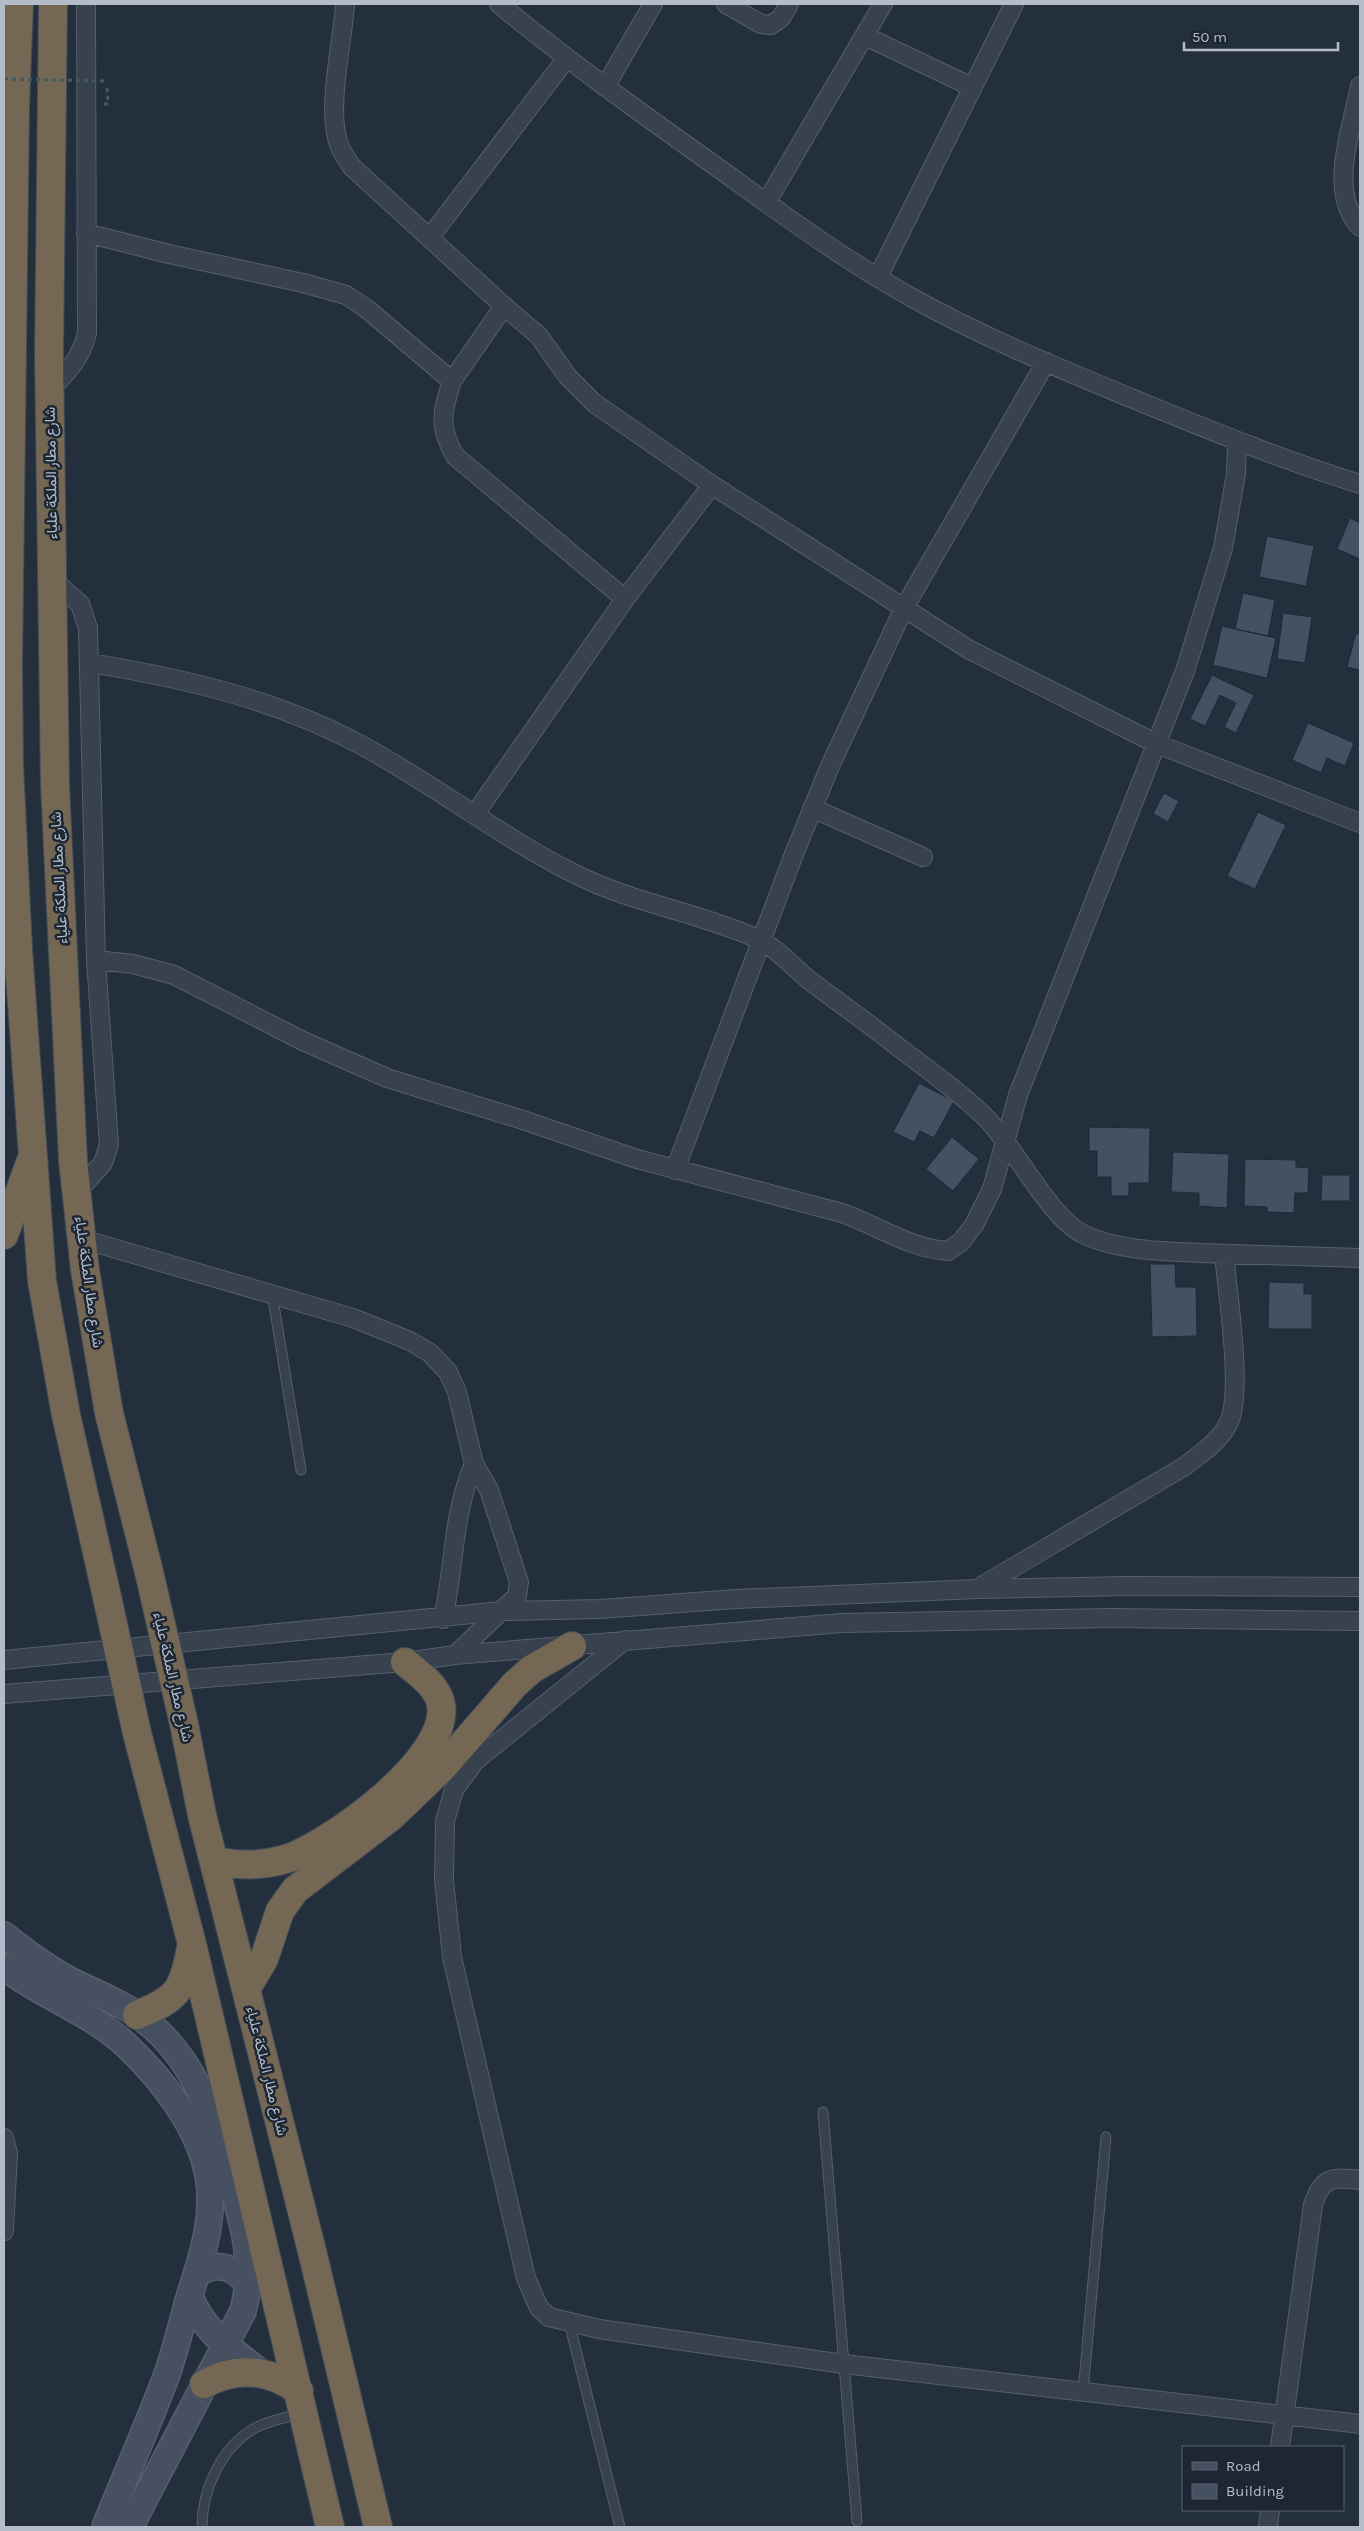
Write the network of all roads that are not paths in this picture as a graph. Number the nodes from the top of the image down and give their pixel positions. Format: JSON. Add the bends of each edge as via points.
{"nodes":[{"id":1,"x":18,"y":4,"type":"edge"},
{"id":2,"x":53,"y":4,"type":"edge"},
{"id":3,"x":86,"y":4,"type":"edge"},
{"id":4,"x":345,"y":4,"type":"edge"},
{"id":5,"x":498,"y":4,"type":"edge"},
{"id":6,"x":652,"y":4,"type":"edge"},
{"id":7,"x":726,"y":4,"type":"edge"},
{"id":8,"x":789,"y":4,"type":"edge"},
{"id":9,"x":883,"y":4,"type":"edge"},
{"id":10,"x":1014,"y":4,"type":"edge"},
{"id":11,"x":864,"y":36,"type":"junction"},
{"id":12,"x":566,"y":59,"type":"junction"},
{"id":13,"x":1360,"y":86,"type":"edge"},
{"id":14,"x":605,"y":87,"type":"junction"},
{"id":15,"x":972,"y":87,"type":"junction"},
{"id":16,"x":9,"y":166,"type":"edge"},
{"id":17,"x":766,"y":203,"type":"junction"},
{"id":18,"x":1360,"y":227,"type":"edge"},
{"id":19,"x":86,"y":233,"type":"junction"},
{"id":20,"x":430,"y":237,"type":"junction"},
{"id":21,"x":878,"y":278,"type":"junction"},
{"id":22,"x":504,"y":306,"type":"junction"},
{"id":23,"x":8,"y":312,"type":"edge"},
{"id":24,"x":1046,"y":362,"type":"junction"},
{"id":25,"x":452,"y":381,"type":"junction"},
{"id":26,"x":50,"y":390,"type":"junction"},
{"id":27,"x":1237,"y":441,"type":"junction"},
{"id":28,"x":1360,"y":484,"type":"edge"},
{"id":29,"x":712,"y":485,"type":"junction"},
{"id":30,"x":52,"y":579,"type":"junction"},
{"id":31,"x":625,"y":599,"type":"junction"},
{"id":32,"x":904,"y":608,"type":"junction"},
{"id":33,"x":6,"y":659,"type":"edge"},
{"id":34,"x":90,"y":663,"type":"junction"},
{"id":35,"x":1157,"y":744,"type":"junction"},
{"id":36,"x":812,"y":808,"type":"junction"},
{"id":37,"x":475,"y":814,"type":"junction"},
{"id":38,"x":1360,"y":823,"type":"edge"},
{"id":39,"x":923,"y":857,"type":"dead end"},
{"id":40,"x":763,"y":941,"type":"junction"},
{"id":41,"x":96,"y":960,"type":"junction"},
{"id":42,"x":12,"y":976,"type":"edge"},
{"id":43,"x":1006,"y":1141,"type":"junction"},
{"id":44,"x":32,"y":1157,"type":"junction"},
{"id":45,"x":675,"y":1170,"type":"junction"},
{"id":46,"x":76,"y":1193,"type":"junction"},
{"id":47,"x":4,"y":1235,"type":"edge"},
{"id":48,"x":82,"y":1239,"type":"junction"},
{"id":49,"x":1224,"y":1254,"type":"junction"},
{"id":50,"x":1360,"y":1258,"type":"edge"},
{"id":51,"x":272,"y":1293,"type":"junction"},
{"id":52,"x":474,"y":1464,"type":"junction"},
{"id":53,"x":301,"y":1470,"type":"dead end"},
{"id":54,"x":1360,"y":1587,"type":"edge"},
{"id":55,"x":978,"y":1589,"type":"junction"},
{"id":56,"x":502,"y":1611,"type":"junction"},
{"id":57,"x":444,"y":1618,"type":"junction"},
{"id":58,"x":1360,"y":1620,"type":"edge"},
{"id":59,"x":625,"y":1640,"type":"junction"},
{"id":60,"x":572,"y":1646,"type":"junction"},
{"id":61,"x":455,"y":1655,"type":"junction"},
{"id":62,"x":4,"y":1660,"type":"edge"},
{"id":63,"x":405,"y":1662,"type":"junction"},
{"id":64,"x":4,"y":1694,"type":"edge"},
{"id":65,"x":215,"y":1861,"type":"junction"},
{"id":66,"x":4,"y":1935,"type":"edge"},
{"id":67,"x":192,"y":1944,"type":"junction"},
{"id":68,"x":4,"y":1967,"type":"edge"},
{"id":69,"x":246,"y":1989,"type":"junction"},
{"id":70,"x":137,"y":2015,"type":"junction"},
{"id":71,"x":823,"y":2112,"type":"dead end"},
{"id":72,"x":1106,"y":2137,"type":"dead end"},
{"id":73,"x":4,"y":2138,"type":"edge"},
{"id":74,"x":1360,"y":2180,"type":"edge"},
{"id":75,"x":4,"y":2231,"type":"edge"},
{"id":76,"x":193,"y":2286,"type":"junction"},
{"id":77,"x":249,"y":2288,"type":"junction"},
{"id":78,"x":569,"y":2322,"type":"junction"},
{"id":79,"x":226,"y":2345,"type":"junction"},
{"id":80,"x":844,"y":2364,"type":"junction"},
{"id":81,"x":260,"y":2372,"type":"junction"},
{"id":82,"x":204,"y":2384,"type":"junction"},
{"id":83,"x":1083,"y":2392,"type":"junction"},
{"id":84,"x":302,"y":2402,"type":"junction"},
{"id":85,"x":1284,"y":2414,"type":"junction"},
{"id":86,"x":1360,"y":2424,"type":"edge"},
{"id":87,"x":1280,"y":2446,"type":"edge"},
{"id":88,"x":1270,"y":2511,"type":"edge"},
{"id":89,"x":857,"y":2521,"type":"dead end"},
{"id":90,"x":105,"y":2527,"type":"edge"},
{"id":91,"x":130,"y":2527,"type":"edge"},
{"id":92,"x":202,"y":2527,"type":"edge"},
{"id":93,"x":330,"y":2527,"type":"edge"},
{"id":94,"x":378,"y":2527,"type":"edge"},
{"id":95,"x":620,"y":2527,"type":"edge"},
{"id":96,"x":1268,"y":2527,"type":"edge"}],
"edges":[{"from":1,"to":16,"type":"highway"},
{"from":2,"to":26,"type":"highway","name":"شارع مطار الملكة علياء"},
{"from":3,"to":19,"type":"street"},
{"from":4,"to":20,"type":"street","via":[[335,100],[335,131],[340,147],[352,167]]},
{"from":5,"to":12,"type":"street"},
{"from":6,"to":14,"type":"street"},
{"from":7,"to":8,"type":"street","via":[[761,24],[771,25],[782,18]]},
{"from":9,"to":11,"type":"street"},
{"from":10,"to":15,"type":"street"},
{"from":11,"to":15,"type":"street"},
{"from":11,"to":17,"type":"street"},
{"from":12,"to":14,"type":"street"},
{"from":12,"to":20,"type":"street"},
{"from":13,"to":18,"type":"street","via":[[1343,173],[1350,217]]},
{"from":14,"to":17,"type":"street"},
{"from":15,"to":21,"type":"street"},
{"from":16,"to":23,"type":"highway"},
{"from":17,"to":21,"type":"street"},
{"from":19,"to":25,"type":"street","via":[[346,295]]},
{"from":19,"to":26,"type":"street","via":[[88,318],[84,348],[77,362]]},
{"from":20,"to":22,"type":"street"},
{"from":21,"to":24,"type":"street","via":[[950,318]]},
{"from":22,"to":25,"type":"street"},
{"from":22,"to":29,"type":"street","via":[[539,336],[579,390]]},
{"from":23,"to":33,"type":"highway"},
{"from":24,"to":27,"type":"street"},
{"from":24,"to":32,"type":"street"},
{"from":25,"to":31,"type":"street","via":[[443,408],[442,427],[455,456]]},
{"from":26,"to":30,"type":"highway","name":"شارع مطار الملكة علياء"},
{"from":27,"to":28,"type":"street"},
{"from":27,"to":35,"type":"street","via":[[1236,474],[1222,548],[1185,671]]},
{"from":29,"to":31,"type":"street"},
{"from":29,"to":32,"type":"street"},
{"from":30,"to":34,"type":"street","via":[[76,599],[86,616]]},
{"from":30,"to":46,"type":"highway","name":"شارع مطار الملكة علياء","via":[[55,785]]},
{"from":31,"to":37,"type":"street"},
{"from":32,"to":35,"type":"street","via":[[968,649]]},
{"from":32,"to":36,"type":"street"},
{"from":33,"to":42,"type":"highway"},
{"from":34,"to":37,"type":"street","via":[[182,680],[232,694],[320,726],[359,743]]},
{"from":34,"to":41,"type":"street"},
{"from":35,"to":38,"type":"street"},
{"from":35,"to":43,"type":"street","via":[[1018,1094]]},
{"from":36,"to":39,"type":"street"},
{"from":36,"to":40,"type":"street"},
{"from":37,"to":40,"type":"street","via":[[536,854],[605,888]]},
{"from":40,"to":43,"type":"street","via":[[947,1084]]},
{"from":40,"to":45,"type":"street"},
{"from":41,"to":45,"type":"street","via":[[133,964],[174,975],[370,1072]]},
{"from":41,"to":46,"type":"street","via":[[109,1144],[103,1163]]},
{"from":42,"to":44,"type":"highway"},
{"from":43,"to":45,"type":"street","via":[[992,1190],[974,1225],[961,1242],[948,1251],[922,1247],[842,1213]]},
{"from":43,"to":49,"type":"street","via":[[1037,1187],[1079,1232],[1098,1241],[1130,1247]]},
{"from":44,"to":47,"type":"highway"},
{"from":44,"to":67,"type":"highway","bridge":true,"via":[[42,1281],[66,1415],[137,1733]]},
{"from":46,"to":48,"type":"highway","name":"شارع مطار الملكة علياء"},
{"from":48,"to":51,"type":"street"},
{"from":48,"to":65,"type":"highway","name":"شارع مطار الملكة علياء","bridge":true,"via":[[109,1414]]},
{"from":49,"to":50,"type":"street"},
{"from":49,"to":55,"type":"street","via":[[1235,1382],[1234,1409],[1228,1424],[1212,1444],[1185,1466]]},
{"from":51,"to":52,"type":"street","via":[[393,1333],[430,1353],[448,1372],[457,1392]]},
{"from":51,"to":53,"type":"lane"},
{"from":52,"to":56,"type":"street","via":[[489,1490],[518,1571],[516,1596]]},
{"from":52,"to":57,"type":"street","via":[[459,1507]]},
{"from":54,"to":55,"type":"street"},
{"from":55,"to":56,"type":"street","via":[[755,1598],[600,1609]]},
{"from":56,"to":57,"type":"street"},
{"from":56,"to":61,"type":"street"},
{"from":57,"to":62,"type":"street"},
{"from":58,"to":59,"type":"street","via":[[842,1623]]},
{"from":59,"to":60,"type":"street"},
{"from":59,"to":78,"type":"street","via":[[475,1761],[454,1790],[445,1821],[444,1880],[452,1957],[526,2278],[539,2308],[549,2317]]},
{"from":60,"to":61,"type":"street"},
{"from":60,"to":69,"type":"highway","via":[[532,1669],[515,1684],[444,1766],[392,1816],[295,1890],[280,1911],[264,1959]]},
{"from":61,"to":63,"type":"street"},
{"from":63,"to":64,"type":"street"},
{"from":63,"to":65,"type":"highway","via":[[436,1690],[442,1717],[427,1750],[411,1770],[376,1803],[300,1853],[259,1865]]},
{"from":65,"to":69,"type":"highway","name":"شارع مطار الملكة علياء"},
{"from":66,"to":70,"type":"street","via":[[71,1981]]},
{"from":67,"to":70,"type":"highway","via":[[186,1972],[176,1993],[167,2001]]},
{"from":67,"to":84,"type":"highway"},
{"from":68,"to":76,"type":"street","via":[[55,2000],[93,2019],[126,2045],[156,2078],[189,2125],[203,2157],[210,2193],[209,2229]]},
{"from":69,"to":94,"type":"highway","name":"شارع مطار الملكة علياء"},
{"from":70,"to":77,"type":"street","via":[[170,2045],[205,2098],[245,2233]]},
{"from":71,"to":80,"type":"lane"},
{"from":72,"to":83,"type":"lane"},
{"from":73,"to":75,"type":"street","via":[[8,2165]]},
{"from":74,"to":85,"type":"street","via":[[1332,2179],[1324,2182],[1317,2192]]},
{"from":76,"to":77,"type":"street","via":[[206,2268],[226,2267],[236,2271]]},
{"from":76,"to":79,"type":"street","via":[[205,2326]]},
{"from":76,"to":90,"type":"street","via":[[166,2375]]},
{"from":77,"to":79,"type":"street","via":[[243,2311]]},
{"from":78,"to":80,"type":"street"},
{"from":78,"to":95,"type":"lane"},
{"from":79,"to":81,"type":"street"},
{"from":79,"to":82,"type":"street"},
{"from":80,"to":83,"type":"street"},
{"from":80,"to":89,"type":"lane"},
{"from":81,"to":82,"type":"highway","via":[[231,2372]]},
{"from":81,"to":84,"type":"highway","via":[[280,2379]]},
{"from":82,"to":91,"type":"street"},
{"from":83,"to":85,"type":"street"},
{"from":84,"to":92,"type":"lane","via":[[255,2428],[230,2448],[206,2495]]},
{"from":84,"to":93,"type":"highway"},
{"from":85,"to":86,"type":"street"},
{"from":85,"to":87,"type":"street"},
{"from":88,"to":96,"type":"street"}]}
